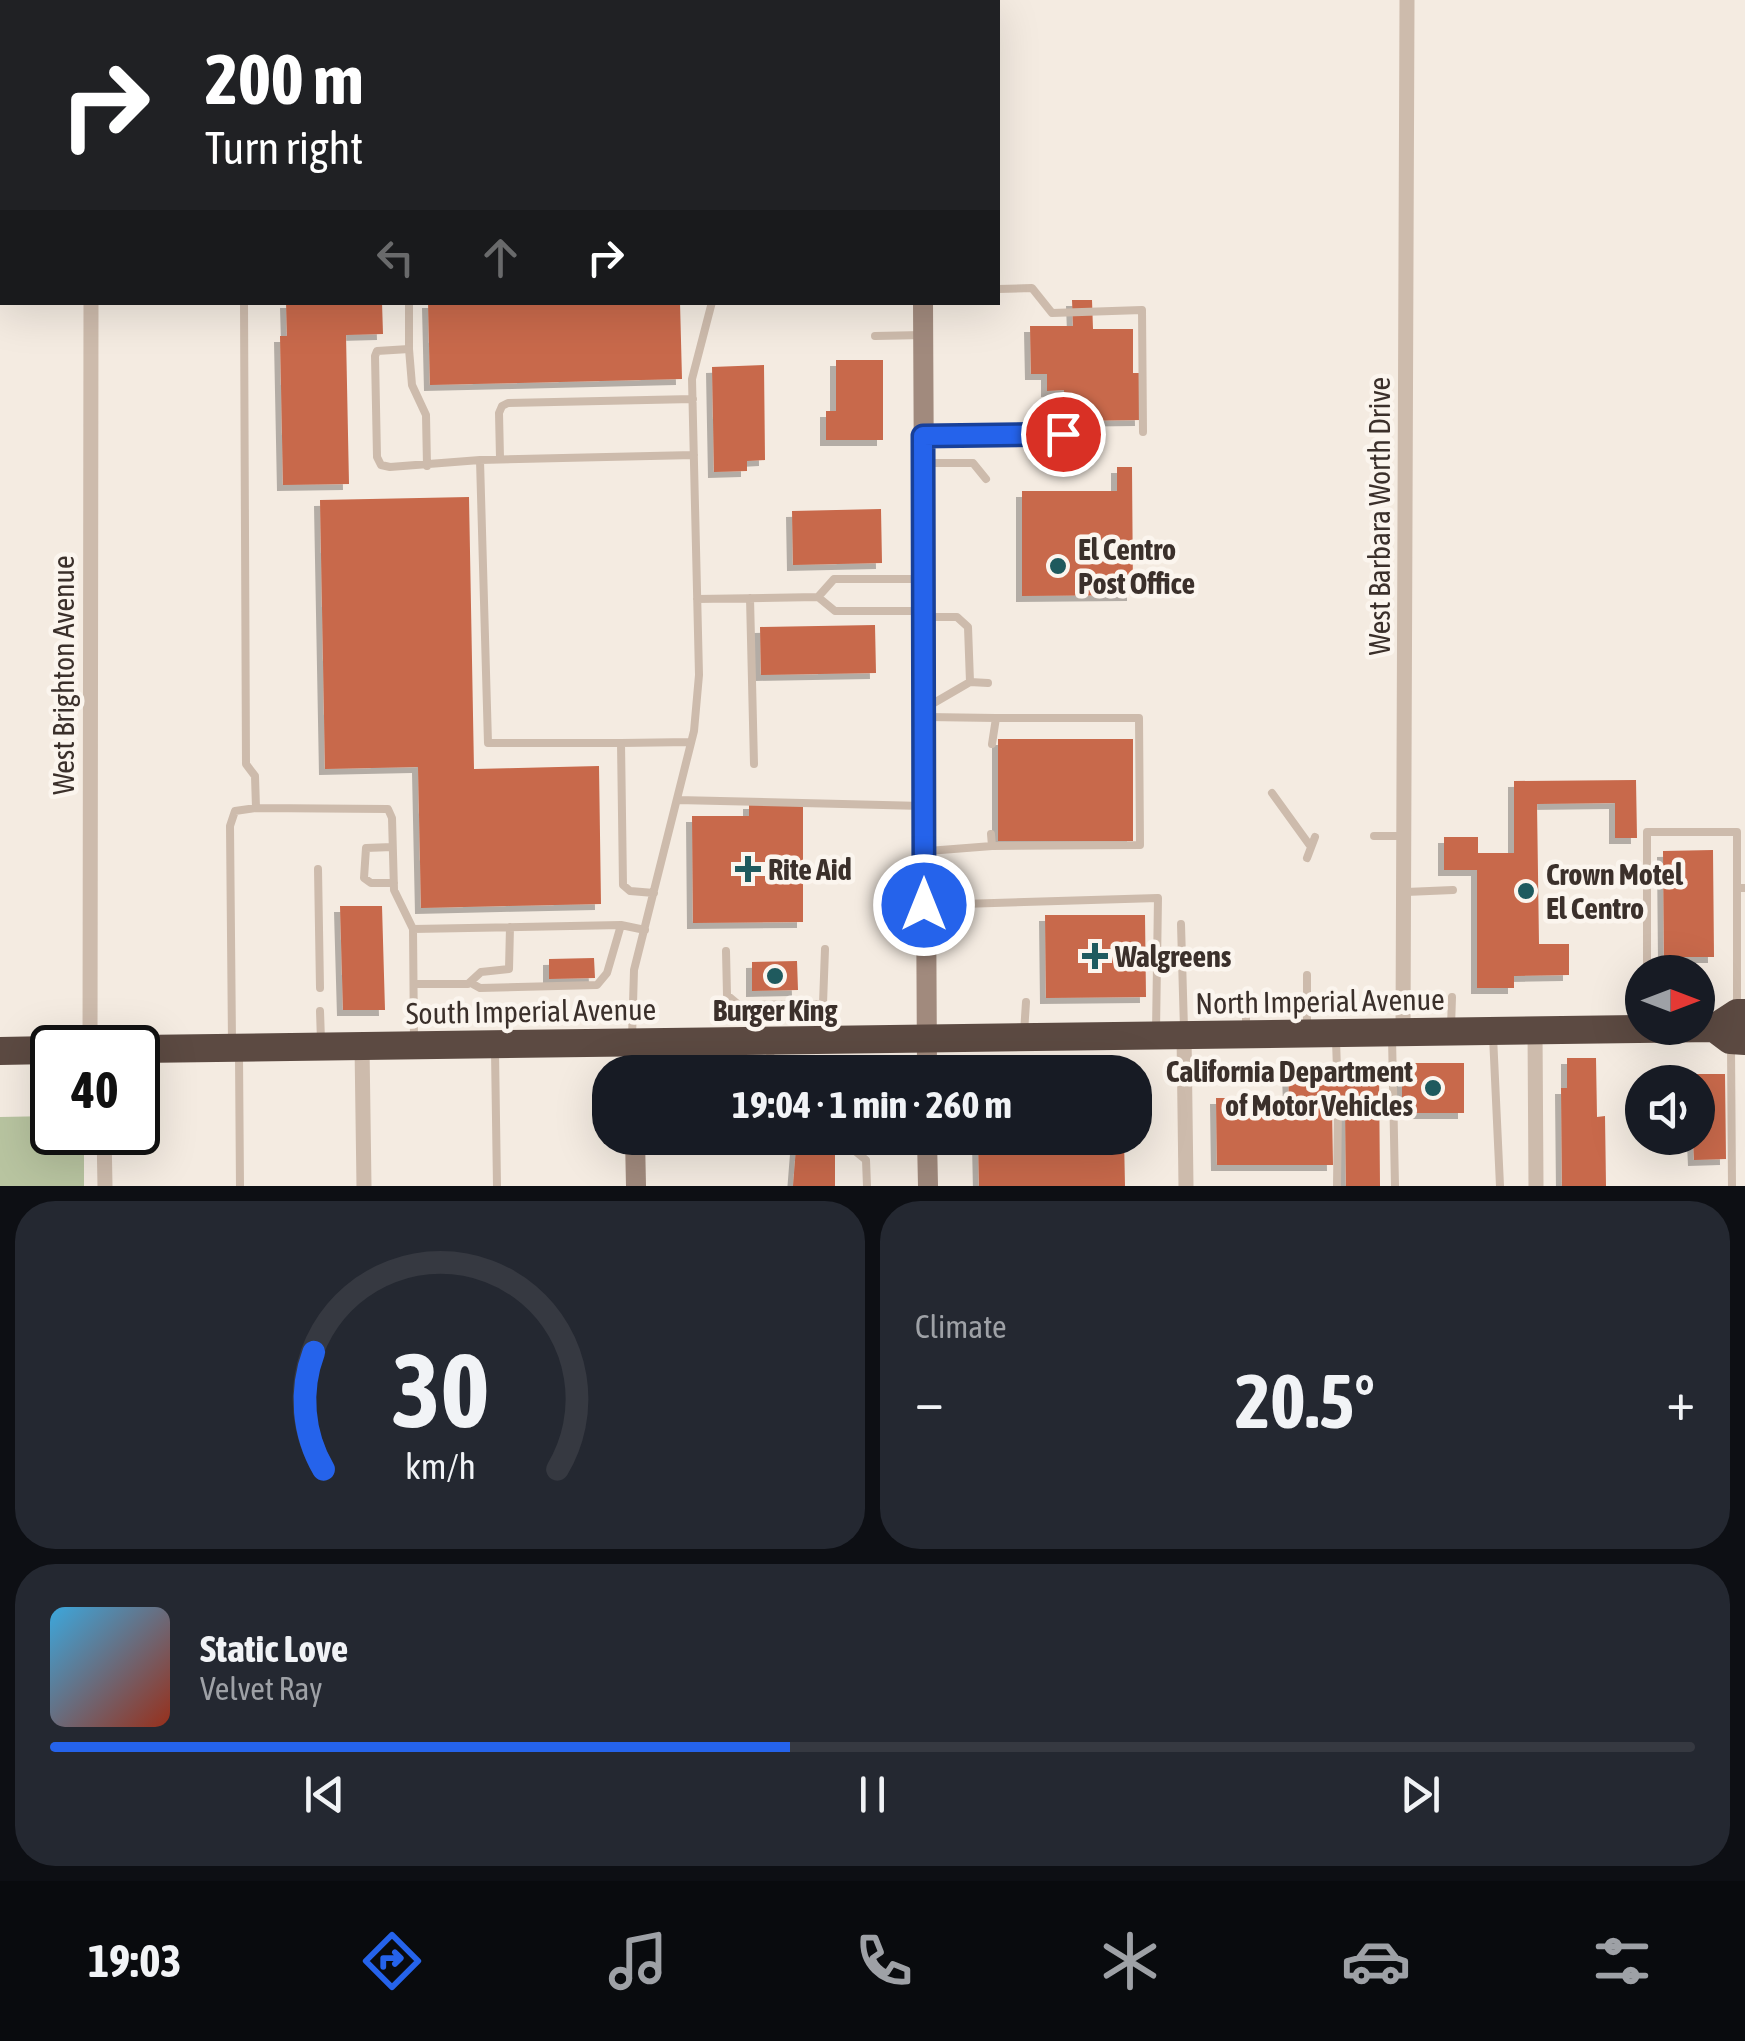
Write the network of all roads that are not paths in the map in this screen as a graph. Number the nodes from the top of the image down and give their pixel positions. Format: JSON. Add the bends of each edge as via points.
{"nodes":[{"id":1,"x":1407,"y":0,"type":"edge"},
{"id":2,"x":1000,"y":289,"type":"edge"},
{"id":3,"x":91,"y":305,"type":"edge"},
{"id":4,"x":244,"y":305,"type":"edge"},
{"id":5,"x":408,"y":305,"type":"edge"},
{"id":6,"x":711,"y":305,"type":"edge"},
{"id":7,"x":923,"y":305,"type":"edge"},
{"id":8,"x":875,"y":336,"type":"dead end"},
{"id":9,"x":923,"y":336,"type":"junction"},
{"id":10,"x":410,"y":349,"type":"junction"},
{"id":11,"x":692,"y":399,"type":"junction"},
{"id":12,"x":1143,"y":432,"type":"dead end"},
{"id":13,"x":1063,"y":434,"type":"dead end"},
{"id":14,"x":923,"y":436,"type":"junction"},
{"id":15,"x":694,"y":456,"type":"junction"},
{"id":16,"x":500,"y":458,"type":"junction"},
{"id":17,"x":480,"y":460,"type":"junction"},
{"id":18,"x":923,"y":462,"type":"junction"},
{"id":19,"x":427,"y":466,"type":"junction"},
{"id":20,"x":986,"y":479,"type":"dead end"},
{"id":21,"x":923,"y":579,"type":"junction"},
{"id":22,"x":818,"y":596,"type":"junction"},
{"id":23,"x":750,"y":598,"type":"junction"},
{"id":24,"x":696,"y":599,"type":"junction"},
{"id":25,"x":923,"y":614,"type":"junction"},
{"id":26,"x":970,"y":682,"type":"junction"},
{"id":27,"x":988,"y":683,"type":"dead end"},
{"id":28,"x":923,"y":713,"type":"junction"},
{"id":29,"x":996,"y":718,"type":"junction"},
{"id":30,"x":691,"y":742,"type":"junction"},
{"id":31,"x":621,"y":743,"type":"junction"},
{"id":32,"x":992,"y":744,"type":"dead end"},
{"id":33,"x":754,"y":764,"type":"dead end"},
{"id":34,"x":1272,"y":793,"type":"dead end"},
{"id":35,"x":677,"y":800,"type":"junction"},
{"id":36,"x":924,"y":806,"type":"junction"},
{"id":37,"x":256,"y":808,"type":"junction"},
{"id":38,"x":991,"y":834,"type":"dead end"},
{"id":39,"x":1374,"y":836,"type":"dead end"},
{"id":40,"x":1406,"y":836,"type":"junction"},
{"id":41,"x":992,"y":846,"type":"junction"},
{"id":42,"x":392,"y":847,"type":"junction"},
{"id":43,"x":924,"y":852,"type":"junction"},
{"id":44,"x":1307,"y":858,"type":"dead end"},
{"id":45,"x":318,"y":868,"type":"dead end"},
{"id":46,"x":394,"y":883,"type":"junction"},
{"id":47,"x":1741,"y":888,"type":"edge"},
{"id":48,"x":1453,"y":890,"type":"dead end"},
{"id":49,"x":1406,"y":892,"type":"junction"},
{"id":50,"x":654,"y":893,"type":"junction"},
{"id":51,"x":924,"y":905,"type":"junction"},
{"id":52,"x":621,"y":924,"type":"junction"},
{"id":53,"x":1181,"y":924,"type":"dead end"},
{"id":54,"x":510,"y":926,"type":"junction"},
{"id":55,"x":412,"y":928,"type":"junction"},
{"id":56,"x":645,"y":930,"type":"junction"},
{"id":57,"x":825,"y":950,"type":"dead end"},
{"id":58,"x":726,"y":952,"type":"dead end"},
{"id":59,"x":1647,"y":955,"type":"edge"},
{"id":60,"x":1307,"y":974,"type":"dead end"},
{"id":61,"x":472,"y":983,"type":"junction"},
{"id":62,"x":414,"y":984,"type":"junction"},
{"id":63,"x":320,"y":988,"type":"dead end"},
{"id":64,"x":1452,"y":997,"type":"dead end"},
{"id":65,"x":1246,"y":1000,"type":"dead end"},
{"id":66,"x":1026,"y":1002,"type":"dead end"},
{"id":67,"x":320,"y":1010,"type":"dead end"},
{"id":68,"x":90,"y":1025,"type":"edge"},
{"id":69,"x":1734,"y":1027,"type":"edge"},
{"id":70,"x":1625,"y":1028,"type":"edge"},
{"id":71,"x":1535,"y":1030,"type":"junction"},
{"id":72,"x":1493,"y":1031,"type":"junction"},
{"id":73,"x":1398,"y":1032,"type":"junction"},
{"id":74,"x":1451,"y":1032,"type":"junction"},
{"id":75,"x":1336,"y":1033,"type":"junction"},
{"id":76,"x":1246,"y":1034,"type":"junction"},
{"id":77,"x":1307,"y":1034,"type":"junction"},
{"id":78,"x":1170,"y":1035,"type":"junction"},
{"id":79,"x":1024,"y":1037,"type":"junction"},
{"id":80,"x":926,"y":1039,"type":"junction"},
{"id":81,"x":728,"y":1041,"type":"junction"},
{"id":82,"x":770,"y":1041,"type":"junction"},
{"id":83,"x":632,"y":1042,"type":"junction"},
{"id":84,"x":495,"y":1044,"type":"junction"},
{"id":85,"x":414,"y":1045,"type":"junction"},
{"id":86,"x":362,"y":1046,"type":"junction"},
{"id":87,"x":321,"y":1047,"type":"junction"},
{"id":88,"x":236,"y":1048,"type":"junction"},
{"id":89,"x":160,"y":1049,"type":"edge"},
{"id":90,"x":30,"y":1050,"type":"edge"},
{"id":91,"x":0,"y":1051,"type":"edge"},
{"id":92,"x":632,"y":1055,"type":"edge"},
{"id":93,"x":728,"y":1055,"type":"edge"},
{"id":94,"x":770,"y":1055,"type":"edge"},
{"id":95,"x":926,"y":1055,"type":"edge"},
{"id":96,"x":1337,"y":1070,"type":"dead end"},
{"id":97,"x":1732,"y":1080,"type":"junction"},
{"id":98,"x":1745,"y":1080,"type":"edge"},
{"id":99,"x":1338,"y":1107,"type":"dead end"},
{"id":100,"x":104,"y":1155,"type":"edge"},
{"id":101,"x":635,"y":1155,"type":"edge"},
{"id":102,"x":860,"y":1155,"type":"edge"},
{"id":103,"x":927,"y":1155,"type":"edge"},
{"id":104,"x":105,"y":1186,"type":"edge"},
{"id":105,"x":240,"y":1186,"type":"edge"},
{"id":106,"x":364,"y":1186,"type":"edge"},
{"id":107,"x":497,"y":1186,"type":"edge"},
{"id":108,"x":636,"y":1186,"type":"edge"},
{"id":109,"x":867,"y":1186,"type":"edge"},
{"id":110,"x":928,"y":1186,"type":"edge"},
{"id":111,"x":1186,"y":1186,"type":"edge"},
{"id":112,"x":1337,"y":1186,"type":"edge"},
{"id":113,"x":1394,"y":1186,"type":"edge"},
{"id":114,"x":1500,"y":1186,"type":"edge"},
{"id":115,"x":1536,"y":1186,"type":"edge"},
{"id":116,"x":1734,"y":1186,"type":"edge"}],
"edges":[{"from":1,"to":40,"type":"street","name":"West Barbara Worth Drive"},
{"from":2,"to":12,"type":"lane","via":[[1032,288],[1052,313],[1142,310]]},
{"from":3,"to":68,"type":"street","name":"West Brighton Avenue"},
{"from":4,"to":37,"type":"lane","via":[[246,764],[255,776]]},
{"from":5,"to":10,"type":"lane"},
{"from":6,"to":11,"type":"lane"},
{"from":7,"to":9,"type":"street"},
{"from":8,"to":9,"type":"lane"},
{"from":9,"to":14,"type":"street"},
{"from":10,"to":19,"type":"lane","via":[[412,385],[426,415]]},
{"from":10,"to":19,"type":"lane","via":[[375,356],[377,457],[390,467]]},
{"from":11,"to":15,"type":"lane"},
{"from":11,"to":16,"type":"lane","via":[[508,404],[499,413]]},
{"from":13,"to":14,"type":"lane"},
{"from":14,"to":18,"type":"street"},
{"from":15,"to":16,"type":"lane"},
{"from":15,"to":24,"type":"lane"},
{"from":16,"to":17,"type":"lane"},
{"from":17,"to":19,"type":"lane"},
{"from":17,"to":31,"type":"lane","via":[[488,744]]},
{"from":18,"to":20,"type":"lane","via":[[973,463]]},
{"from":18,"to":21,"type":"street"},
{"from":21,"to":22,"type":"lane","via":[[834,579]]},
{"from":21,"to":25,"type":"street"},
{"from":22,"to":23,"type":"lane"},
{"from":22,"to":25,"type":"lane","via":[[835,611]]},
{"from":23,"to":24,"type":"lane"},
{"from":23,"to":33,"type":"lane"},
{"from":24,"to":30,"type":"lane","via":[[699,675]]},
{"from":25,"to":26,"type":"lane","via":[[957,617],[968,626]]},
{"from":25,"to":28,"type":"street"},
{"from":26,"to":27,"type":"lane"},
{"from":26,"to":28,"type":"lane"},
{"from":28,"to":29,"type":"lane"},
{"from":28,"to":36,"type":"street"},
{"from":29,"to":32,"type":"lane"},
{"from":29,"to":41,"type":"lane","via":[[1140,718],[1140,845]]},
{"from":30,"to":31,"type":"lane"},
{"from":30,"to":35,"type":"lane"},
{"from":31,"to":50,"type":"lane","via":[[624,885]]},
{"from":34,"to":44,"type":"lane","via":[[1313,842]]},
{"from":35,"to":36,"type":"lane"},
{"from":35,"to":50,"type":"lane"},
{"from":36,"to":43,"type":"street"},
{"from":37,"to":42,"type":"lane","via":[[388,809]]},
{"from":37,"to":88,"type":"lane","via":[[236,811],[230,826]]},
{"from":38,"to":41,"type":"lane"},
{"from":39,"to":40,"type":"lane"},
{"from":40,"to":49,"type":"street","name":"West Barbara Worth Drive"},
{"from":41,"to":43,"type":"lane"},
{"from":42,"to":46,"type":"lane"},
{"from":42,"to":46,"type":"lane","via":[[366,848],[364,878]]},
{"from":43,"to":51,"type":"street"},
{"from":45,"to":63,"type":"lane"},
{"from":46,"to":55,"type":"lane"},
{"from":47,"to":59,"type":"lane","via":[[1737,832],[1646,832]]},
{"from":47,"to":69,"type":"lane"},
{"from":48,"to":49,"type":"lane"},
{"from":49,"to":73,"type":"street","name":"West Barbara Worth Drive"},
{"from":50,"to":56,"type":"lane"},
{"from":51,"to":78,"type":"lane","via":[[1158,898]]},
{"from":51,"to":80,"type":"street"},
{"from":52,"to":54,"type":"lane"},
{"from":52,"to":56,"type":"lane"},
{"from":52,"to":61,"type":"lane","via":[[597,985]]},
{"from":53,"to":78,"type":"lane"},
{"from":54,"to":55,"type":"lane"},
{"from":54,"to":61,"type":"lane","via":[[508,969],[481,972]]},
{"from":55,"to":62,"type":"lane"},
{"from":56,"to":83,"type":"lane","via":[[634,970]]},
{"from":57,"to":58,"type":"lane","via":[[823,1004],[739,1005],[727,995]]},
{"from":60,"to":77,"type":"lane"},
{"from":61,"to":62,"type":"lane"},
{"from":62,"to":85,"type":"lane"},
{"from":64,"to":74,"type":"lane"},
{"from":65,"to":76,"type":"lane"},
{"from":66,"to":79,"type":"lane"},
{"from":67,"to":87,"type":"lane"},
{"from":69,"to":97,"type":"lane"},
{"from":70,"to":71,"type":"highway","name":"North Imperial Avenue"},
{"from":71,"to":72,"type":"highway","name":"North Imperial Avenue"},
{"from":71,"to":115,"type":"street"},
{"from":72,"to":74,"type":"highway","name":"North Imperial Avenue"},
{"from":72,"to":114,"type":"lane"},
{"from":73,"to":74,"type":"highway","name":"North Imperial Avenue"},
{"from":73,"to":75,"type":"highway","name":"North Imperial Avenue"},
{"from":73,"to":113,"type":"lane"},
{"from":75,"to":77,"type":"highway","name":"North Imperial Avenue"},
{"from":75,"to":96,"type":"lane"},
{"from":76,"to":77,"type":"highway","name":"North Imperial Avenue"},
{"from":76,"to":78,"type":"highway","name":"North Imperial Avenue"},
{"from":78,"to":79,"type":"highway","name":"North Imperial Avenue"},
{"from":78,"to":111,"type":"street"},
{"from":79,"to":80,"type":"highway","name":"North Imperial Avenue"},
{"from":80,"to":82,"type":"highway","name":"South Imperial Avenue"},
{"from":80,"to":95,"type":"street"},
{"from":81,"to":82,"type":"highway","name":"South Imperial Avenue"},
{"from":81,"to":83,"type":"highway","name":"South Imperial Avenue"},
{"from":81,"to":93,"type":"lane"},
{"from":82,"to":94,"type":"lane"},
{"from":83,"to":84,"type":"highway","name":"South Imperial Avenue"},
{"from":83,"to":92,"type":"street"},
{"from":84,"to":85,"type":"highway","name":"South Imperial Avenue"},
{"from":84,"to":107,"type":"lane"},
{"from":85,"to":86,"type":"highway","name":"South Imperial Avenue"},
{"from":86,"to":87,"type":"highway","name":"South Imperial Avenue"},
{"from":86,"to":106,"type":"street"},
{"from":87,"to":88,"type":"highway","name":"South Imperial Avenue"},
{"from":88,"to":89,"type":"highway","name":"South Imperial Avenue"},
{"from":88,"to":105,"type":"lane"},
{"from":90,"to":91,"type":"highway"},
{"from":97,"to":98,"type":"lane"},
{"from":97,"to":116,"type":"lane"},
{"from":99,"to":112,"type":"lane"},
{"from":100,"to":104,"type":"street"},
{"from":101,"to":108,"type":"street"},
{"from":102,"to":109,"type":"lane"},
{"from":103,"to":110,"type":"street"}]}
